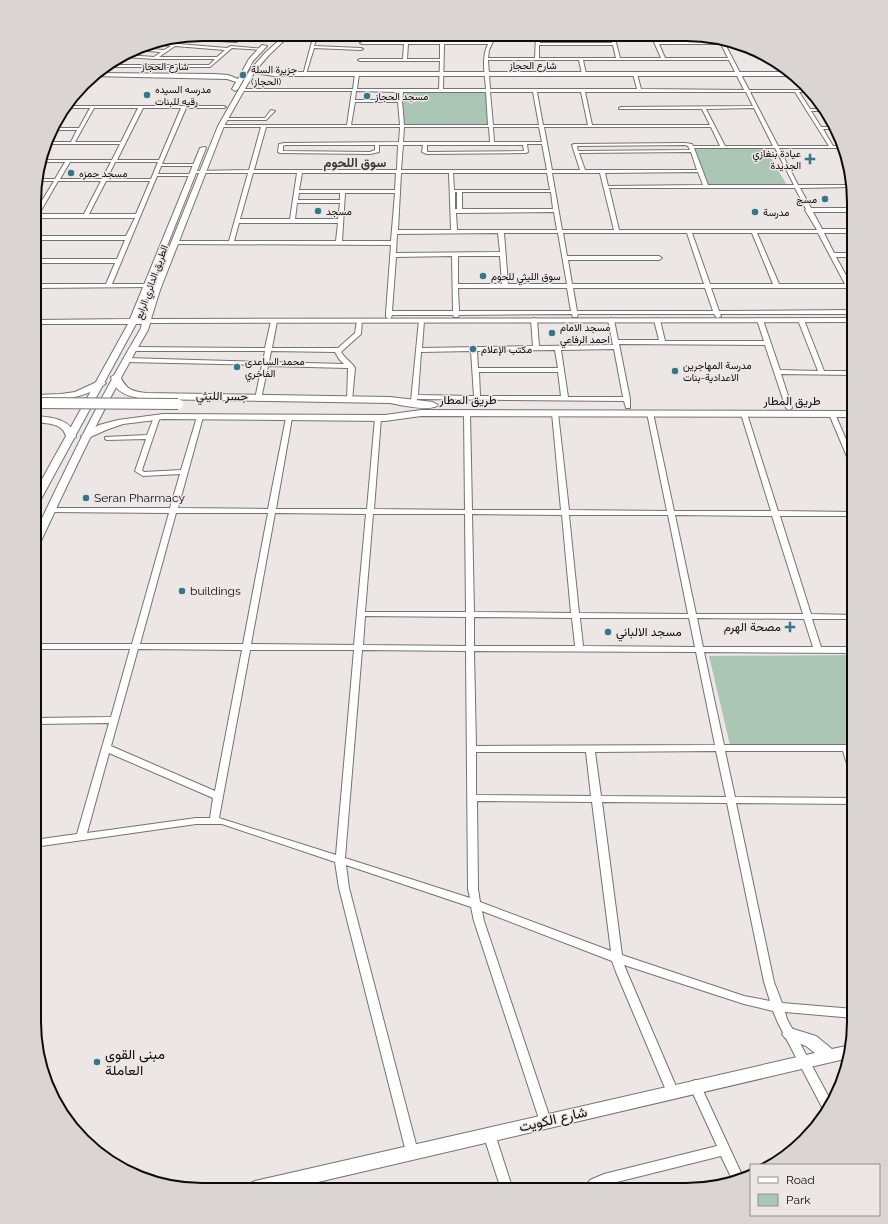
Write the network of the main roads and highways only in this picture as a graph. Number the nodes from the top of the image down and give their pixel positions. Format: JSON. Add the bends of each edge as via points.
{"nodes":[{"id":1,"x":271,"y":41,"type":"edge"},
{"id":2,"x":281,"y":41,"type":"edge"},
{"id":3,"x":245,"y":68,"type":"junction"},
{"id":4,"x":251,"y":74,"type":"junction"},
{"id":5,"x":784,"y":74,"type":"edge"},
{"id":6,"x":103,"y":75,"type":"edge"},
{"id":7,"x":214,"y":76,"type":"junction"},
{"id":8,"x":238,"y":81,"type":"junction"},
{"id":9,"x":197,"y":171,"type":"junction"},
{"id":10,"x":41,"y":316,"type":"edge"},
{"id":11,"x":847,"y":316,"type":"edge"},
{"id":12,"x":389,"y":317,"type":"junction"},
{"id":13,"x":170,"y":318,"type":"junction"},
{"id":14,"x":134,"y":319,"type":"junction"},
{"id":15,"x":148,"y":319,"type":"junction"},
{"id":16,"x":847,"y":320,"type":"edge"},
{"id":17,"x":41,"y":322,"type":"edge"},
{"id":18,"x":116,"y":377,"type":"junction"},
{"id":19,"x":101,"y":383,"type":"junction"},
{"id":20,"x":165,"y":397,"type":"junction"},
{"id":21,"x":41,"y":399,"type":"edge"},
{"id":22,"x":41,"y":399,"type":"edge"},
{"id":23,"x":412,"y":402,"type":"junction"},
{"id":24,"x":41,"y":408,"type":"edge"},
{"id":25,"x":847,"y":408,"type":"edge"},
{"id":26,"x":408,"y":414,"type":"junction"},
{"id":27,"x":847,"y":414,"type":"edge"},
{"id":28,"x":157,"y":417,"type":"junction"},
{"id":29,"x":41,"y":419,"type":"edge"},
{"id":30,"x":86,"y":436,"type":"junction"},
{"id":31,"x":71,"y":437,"type":"junction"},
{"id":32,"x":41,"y":491,"type":"edge"},
{"id":33,"x":41,"y":530,"type":"edge"},
{"id":34,"x":790,"y":1034,"type":"road end"},
{"id":35,"x":844,"y":1052,"type":"edge"},
{"id":36,"x":829,"y":1055,"type":"junction"},
{"id":37,"x":280,"y":1183,"type":"edge"}],
"edges":[{"from":1,"to":3,"type":"main road","name":"الطريق الدائري الرابع"},
{"from":2,"to":4,"type":"main road","name":"الطريق الدائري الرابع"},
{"from":3,"to":7,"type":"main road","name":"شارع الحجاز"},
{"from":3,"to":8,"type":"main road","name":"الطريق الدائري الرابع"},
{"from":4,"to":5,"type":"main road","name":"شارع الحجاز"},
{"from":4,"to":9,"type":"main road","name":"الطريق الدائري الرابع"},
{"from":6,"to":7,"type":"main road","name":"شارع الحجاز"},
{"from":7,"to":8,"type":"main road","name":"شارع الحجاز"},
{"from":8,"to":9,"type":"main road","name":"الطريق الدائري الرابع","via":[[212,127]]},
{"from":9,"to":14,"type":"main road","name":"الطريق الدائري الرابع"},
{"from":9,"to":15,"type":"main road","name":"الطريق الدائري الرابع"},
{"from":10,"to":14,"type":"main road"},
{"from":11,"to":12,"type":"main road","via":[[456,314]]},
{"from":12,"to":13,"type":"main road"},
{"from":12,"to":13,"type":"main road","via":[[360,321]]},
{"from":12,"to":16,"type":"main road","via":[[421,321]]},
{"from":13,"to":15,"type":"main road"},
{"from":13,"to":15,"type":"main road","via":[[158,323]]},
{"from":14,"to":15,"type":"main road"},
{"from":14,"to":17,"type":"main road"},
{"from":14,"to":19,"type":"main road","name":"الطريق الدائري الرابع"},
{"from":15,"to":18,"type":"main road","name":"الطريق الدائري الرابع"},
{"from":18,"to":20,"type":"highway","name":"طريق المطار","via":[[120,387],[128,392]]},
{"from":18,"to":30,"type":"main road","name":"الطريق الدائري الرابع"},
{"from":19,"to":21,"type":"highway","via":[[72,396]]},
{"from":19,"to":31,"type":"main road","name":"الطريق الدائري الرابع"},
{"from":20,"to":23,"type":"highway","name":"طريق المطار"},
{"from":20,"to":28,"type":"highway","via":[[153,405],[152,412]]},
{"from":22,"to":23,"type":"highway","name":"جسر الليثي","bridge":true,"via":[[393,406]]},
{"from":23,"to":25,"type":"highway","name":"طريق المطار"},
{"from":24,"to":26,"type":"highway","name":"جسر الليثي","via":[[393,411]]},
{"from":26,"to":27,"type":"highway","name":"طريق المطار"},
{"from":26,"to":28,"type":"highway","name":"طريق المطار","via":[[391,418]]},
{"from":28,"to":30,"type":"highway","name":"طريق المطار","via":[[117,422]]},
{"from":29,"to":31,"type":"highway","via":[[61,424],[69,430]]},
{"from":30,"to":33,"type":"main road","name":"الطريق الدائري الرابع"},
{"from":31,"to":32,"type":"main road","name":"الطريق الدائري الرابع"},
{"from":34,"to":36,"type":"main road","via":[[811,1041]]},
{"from":35,"to":36,"type":"main road","name":"شارع الكويت"},
{"from":36,"to":37,"type":"main road","name":"شارع الكويت"}]}
